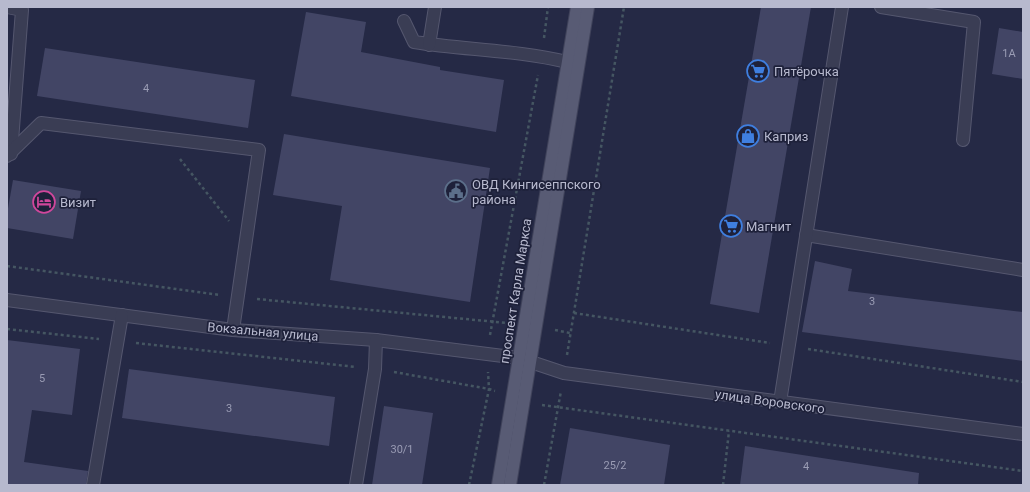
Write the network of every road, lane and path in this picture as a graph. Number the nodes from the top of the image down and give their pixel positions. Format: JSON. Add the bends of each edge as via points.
{"nodes":[{"id":1,"x":7,"y":7,"type":"edge"},
{"id":2,"x":435,"y":7,"type":"edge"},
{"id":3,"x":548,"y":7,"type":"edge"},
{"id":4,"x":577,"y":7,"type":"edge"},
{"id":5,"x":588,"y":7,"type":"edge"},
{"id":6,"x":624,"y":7,"type":"edge"},
{"id":7,"x":842,"y":7,"type":"edge"},
{"id":8,"x":881,"y":7,"type":"edge"},
{"id":9,"x":404,"y":22,"type":"dead end"},
{"id":10,"x":428,"y":45,"type":"junction"},
{"id":11,"x":542,"y":56,"type":"junction"},
{"id":12,"x":567,"y":62,"type":"junction"},
{"id":13,"x":164,"y":138,"type":"junction"},
{"id":14,"x":964,"y":140,"type":"dead end"},
{"id":15,"x":9,"y":155,"type":"edge"},
{"id":16,"x":806,"y":235,"type":"junction"},
{"id":17,"x":245,"y":241,"type":"junction"},
{"id":18,"x":7,"y":266,"type":"edge"},
{"id":19,"x":1023,"y":270,"type":"edge"},
{"id":20,"x":237,"y":297,"type":"junction"},
{"id":21,"x":7,"y":300,"type":"edge"},
{"id":22,"x":122,"y":315,"type":"junction"},
{"id":23,"x":492,"y":321,"type":"junction"},
{"id":24,"x":529,"y":325,"type":"junction"},
{"id":25,"x":232,"y":330,"type":"junction"},
{"id":26,"x":570,"y":333,"type":"junction"},
{"id":27,"x":376,"y":340,"type":"junction"},
{"id":28,"x":487,"y":355,"type":"junction"},
{"id":29,"x":524,"y":360,"type":"junction"},
{"id":30,"x":564,"y":373,"type":"junction"},
{"id":31,"x":780,"y":402,"type":"junction"},
{"id":32,"x":729,"y":431,"type":"dead end"},
{"id":33,"x":1023,"y":434,"type":"edge"},
{"id":34,"x":93,"y":485,"type":"edge"},
{"id":35,"x":356,"y":485,"type":"edge"},
{"id":36,"x":468,"y":485,"type":"edge"},
{"id":37,"x":498,"y":485,"type":"edge"},
{"id":38,"x":510,"y":485,"type":"edge"},
{"id":39,"x":544,"y":485,"type":"edge"},
{"id":40,"x":723,"y":485,"type":"edge"}],
"edges":[{"from":1,"to":15,"type":"street","via":[[22,10]]},
{"from":2,"to":10,"type":"street"},
{"from":3,"to":11,"type":"path"},
{"from":4,"to":12,"type":"main road","name":"проспект Карла Маркса"},
{"from":5,"to":24,"type":"main road"},
{"from":6,"to":26,"type":"path"},
{"from":7,"to":16,"type":"street"},
{"from":8,"to":14,"type":"street","via":[[974,22]]},
{"from":9,"to":10,"type":"street","via":[[414,42]]},
{"from":10,"to":11,"type":"street"},
{"from":11,"to":12,"type":"street"},
{"from":11,"to":23,"type":"path"},
{"from":12,"to":24,"type":"main road","name":"проспект Карла Маркса"},
{"from":13,"to":15,"type":"street","via":[[41,123]]},
{"from":13,"to":17,"type":"path"},
{"from":13,"to":17,"type":"street","via":[[259,150]]},
{"from":16,"to":19,"type":"street"},
{"from":16,"to":31,"type":"street"},
{"from":17,"to":20,"type":"street"},
{"from":18,"to":20,"type":"path"},
{"from":20,"to":23,"type":"path"},
{"from":20,"to":25,"type":"street"},
{"from":21,"to":22,"type":"street","name":"Вокзальная улица"},
{"from":22,"to":25,"type":"street","name":"Вокзальная улица"},
{"from":22,"to":34,"type":"street"},
{"from":23,"to":24,"type":"path"},
{"from":23,"to":28,"type":"path"},
{"from":24,"to":26,"type":"path"},
{"from":24,"to":29,"type":"main road","name":"проспект Карла Маркса"},
{"from":25,"to":27,"type":"street","name":"Вокзальная улица"},
{"from":26,"to":30,"type":"path"},
{"from":27,"to":28,"type":"street","name":"Вокзальная улица"},
{"from":27,"to":35,"type":"street","via":[[375,369]]},
{"from":28,"to":29,"type":"street","name":"Вокзальная улица"},
{"from":28,"to":36,"type":"path","via":[[489,388]]},
{"from":29,"to":30,"type":"street","name":"улица Воровского"},
{"from":29,"to":37,"type":"main road","name":"проспект Карла Маркса"},
{"from":29,"to":38,"type":"main road"},
{"from":30,"to":31,"type":"street","name":"улица Воровского"},
{"from":30,"to":39,"type":"path"},
{"from":31,"to":33,"type":"street","name":"улица Воровского"},
{"from":32,"to":40,"type":"path"}]}
